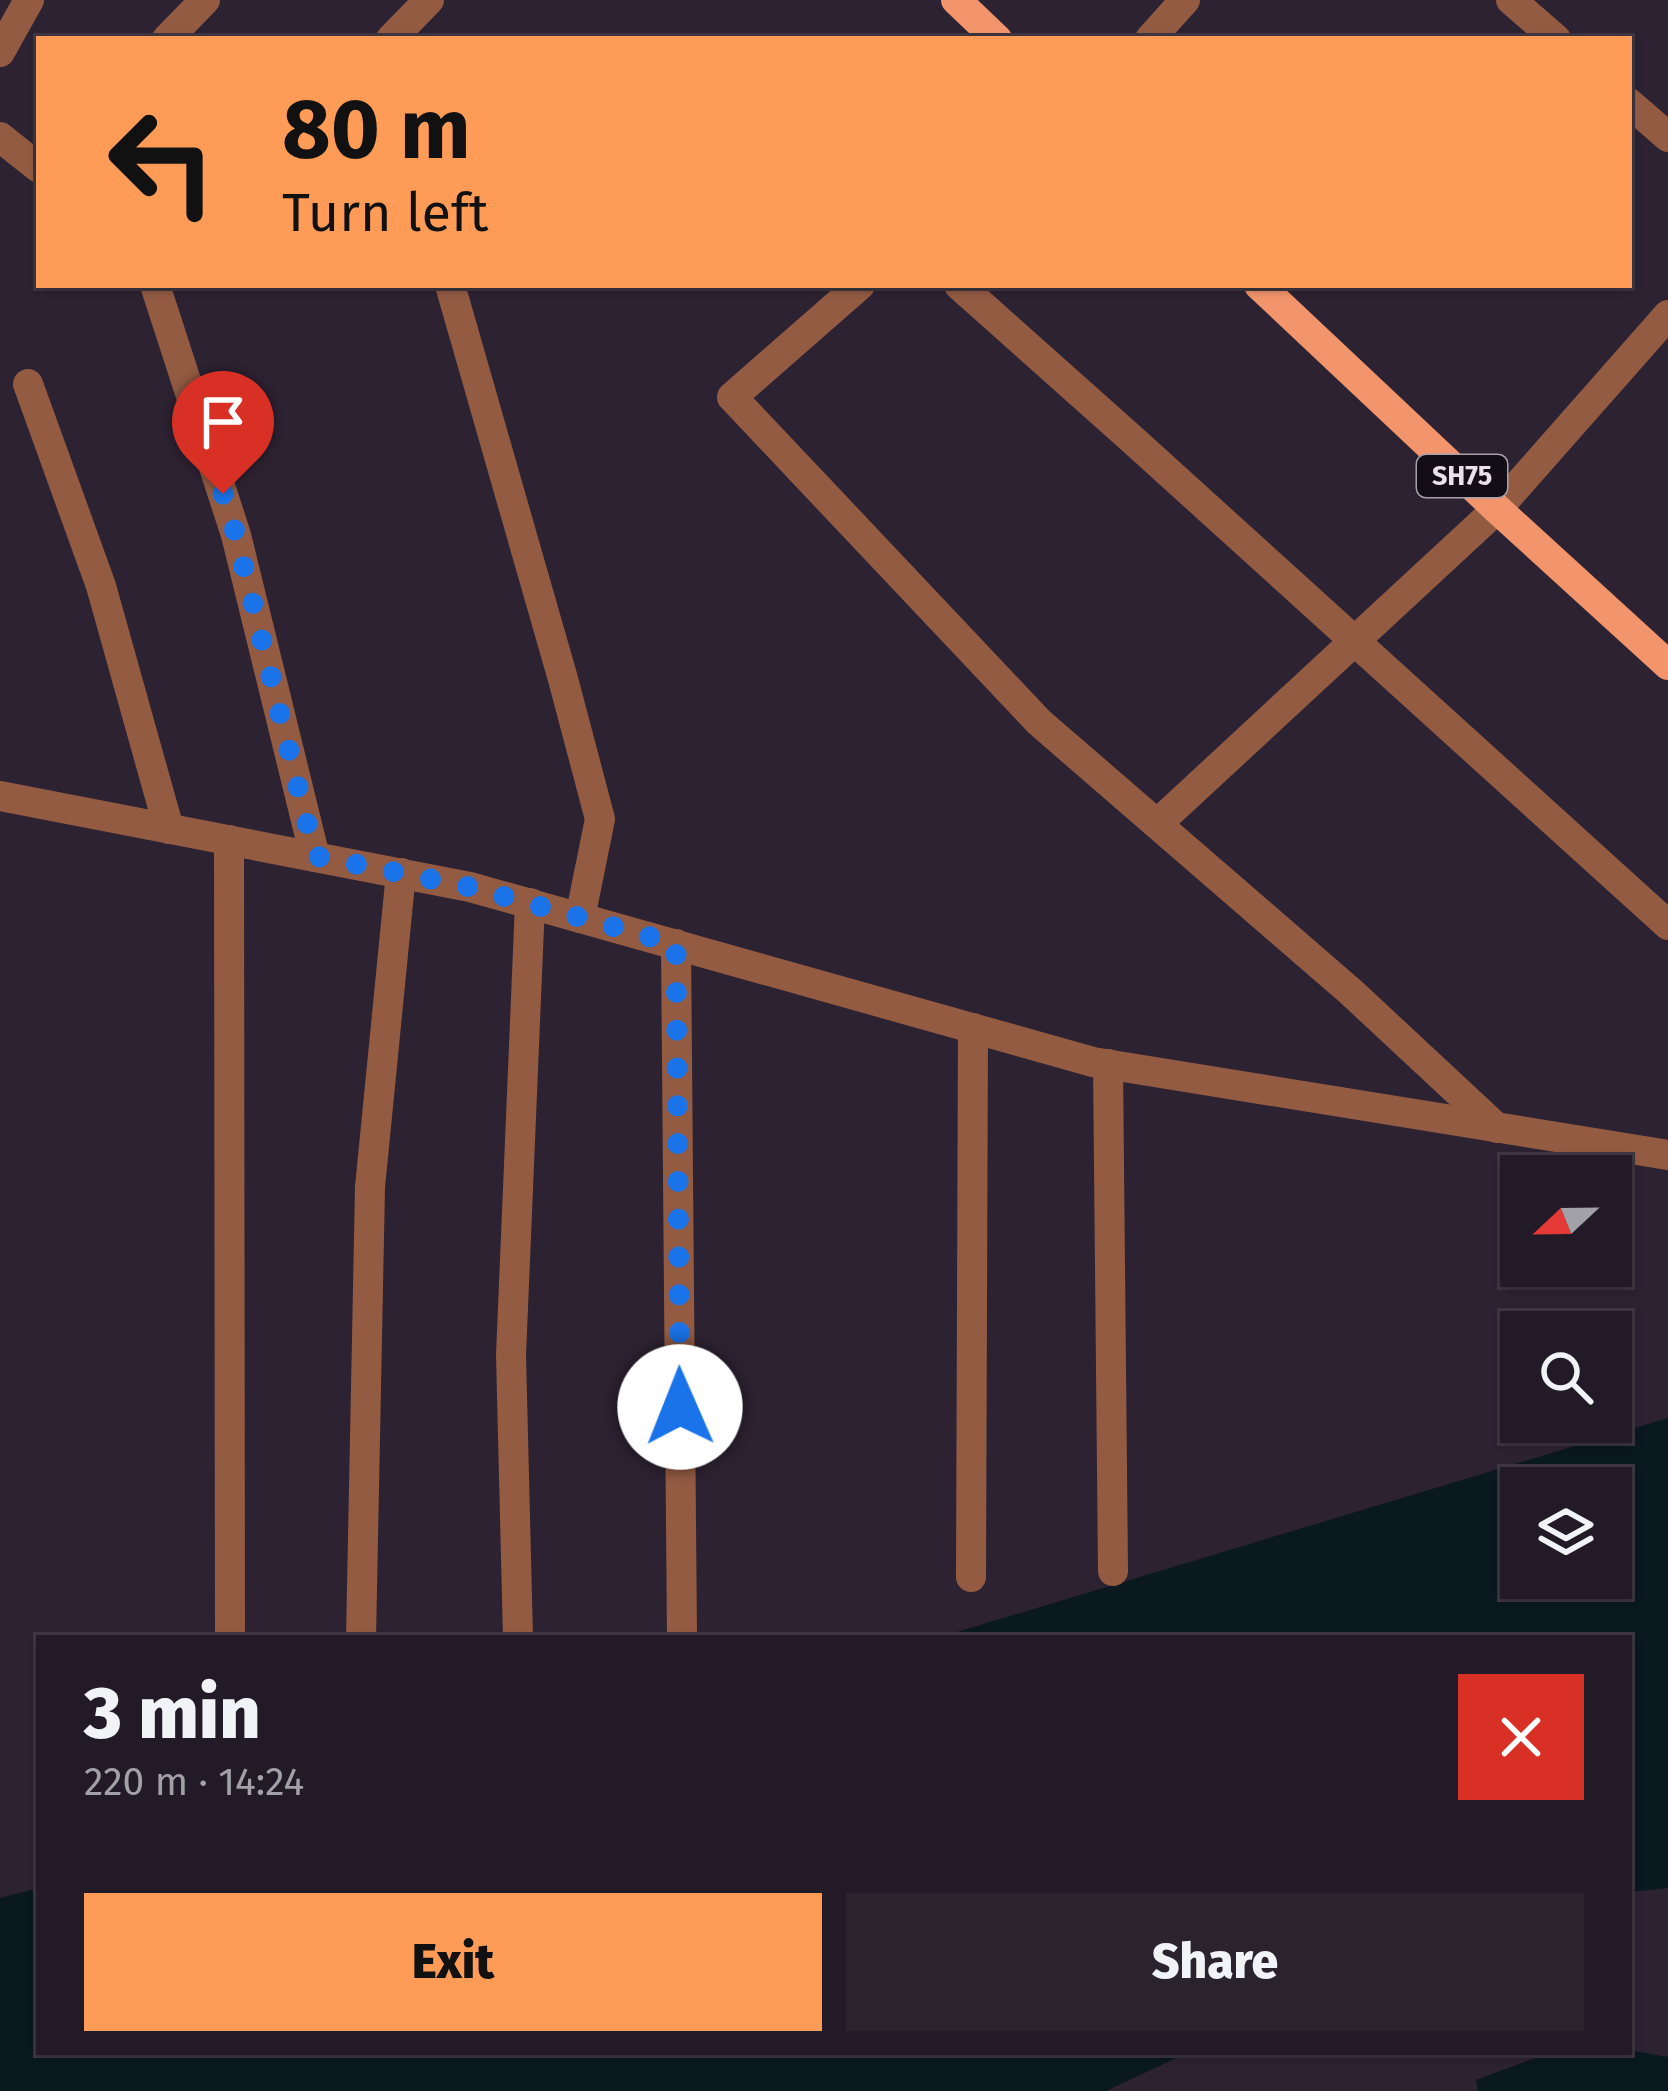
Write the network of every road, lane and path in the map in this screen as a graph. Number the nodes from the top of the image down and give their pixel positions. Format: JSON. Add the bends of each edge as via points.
{"nodes":[{"id":1,"x":29,"y":0,"type":"edge"},
{"id":2,"x":205,"y":0,"type":"edge"},
{"id":3,"x":429,"y":0,"type":"edge"},
{"id":4,"x":956,"y":0,"type":"edge"},
{"id":5,"x":1185,"y":0,"type":"edge"},
{"id":6,"x":1511,"y":0,"type":"edge"},
{"id":7,"x":170,"y":36,"type":"edge"},
{"id":8,"x":394,"y":36,"type":"edge"},
{"id":9,"x":994,"y":36,"type":"edge"},
{"id":10,"x":1153,"y":36,"type":"edge"},
{"id":11,"x":1553,"y":36,"type":"edge"},
{"id":12,"x":0,"y":52,"type":"edge"},
{"id":13,"x":1632,"y":106,"type":"edge"},
{"id":14,"x":0,"y":136,"type":"edge"},
{"id":15,"x":1668,"y":137,"type":"edge"},
{"id":16,"x":36,"y":166,"type":"edge"},
{"id":17,"x":156,"y":288,"type":"edge"},
{"id":18,"x":451,"y":288,"type":"edge"},
{"id":19,"x":857,"y":288,"type":"edge"},
{"id":20,"x":962,"y":288,"type":"edge"},
{"id":21,"x":1261,"y":288,"type":"edge"},
{"id":22,"x":1668,"y":315,"type":"edge"},
{"id":23,"x":28,"y":384,"type":"dead end"},
{"id":24,"x":1497,"y":509,"type":"junction"},
{"id":25,"x":1355,"y":641,"type":"junction"},
{"id":26,"x":1668,"y":664,"type":"edge"},
{"id":27,"x":0,"y":796,"type":"edge"},
{"id":28,"x":1157,"y":824,"type":"junction"},
{"id":29,"x":169,"y":829,"type":"junction"},
{"id":30,"x":229,"y":840,"type":"junction"},
{"id":31,"x":315,"y":856,"type":"junction"},
{"id":32,"x":401,"y":873,"type":"junction"},
{"id":33,"x":530,"y":903,"type":"junction"},
{"id":34,"x":580,"y":918,"type":"junction"},
{"id":35,"x":1668,"y":925,"type":"edge"},
{"id":36,"x":676,"y":944,"type":"junction"},
{"id":37,"x":973,"y":1028,"type":"junction"},
{"id":38,"x":1108,"y":1064,"type":"junction"},
{"id":39,"x":1497,"y":1128,"type":"junction"},
{"id":40,"x":1668,"y":1155,"type":"edge"},
{"id":41,"x":1113,"y":1571,"type":"dead end"},
{"id":42,"x":971,"y":1577,"type":"dead end"},
{"id":43,"x":230,"y":1635,"type":"edge"},
{"id":44,"x":361,"y":1635,"type":"edge"},
{"id":45,"x":518,"y":1635,"type":"edge"},
{"id":46,"x":682,"y":1635,"type":"edge"}],
"edges":[{"from":1,"to":12,"type":"street"},
{"from":2,"to":7,"type":"street"},
{"from":3,"to":8,"type":"street"},
{"from":4,"to":9,"type":"main road"},
{"from":5,"to":10,"type":"street"},
{"from":6,"to":11,"type":"street"},
{"from":13,"to":15,"type":"street"},
{"from":14,"to":16,"type":"street"},
{"from":17,"to":31,"type":"street","via":[[236,535]]},
{"from":18,"to":34,"type":"street","via":[[600,820]]},
{"from":19,"to":28,"type":"street","via":[[732,397],[1039,722]]},
{"from":20,"to":25,"type":"street"},
{"from":21,"to":24,"type":"main road","number":"SH75"},
{"from":22,"to":24,"type":"street"},
{"from":23,"to":29,"type":"street","via":[[101,586]]},
{"from":24,"to":25,"type":"street"},
{"from":24,"to":26,"type":"main road","number":"SH75"},
{"from":25,"to":28,"type":"street"},
{"from":25,"to":35,"type":"street"},
{"from":27,"to":29,"type":"street"},
{"from":28,"to":39,"type":"street"},
{"from":29,"to":30,"type":"street"},
{"from":30,"to":31,"type":"street"},
{"from":30,"to":43,"type":"street"},
{"from":31,"to":32,"type":"street"},
{"from":32,"to":33,"type":"street"},
{"from":32,"to":44,"type":"street","via":[[370,1187]]},
{"from":33,"to":34,"type":"street"},
{"from":33,"to":45,"type":"street","via":[[511,1355]]},
{"from":34,"to":36,"type":"street"},
{"from":36,"to":37,"type":"street"},
{"from":36,"to":46,"type":"street"},
{"from":37,"to":38,"type":"street"},
{"from":37,"to":42,"type":"street"},
{"from":38,"to":39,"type":"street"},
{"from":38,"to":41,"type":"street"},
{"from":39,"to":40,"type":"street"}]}
